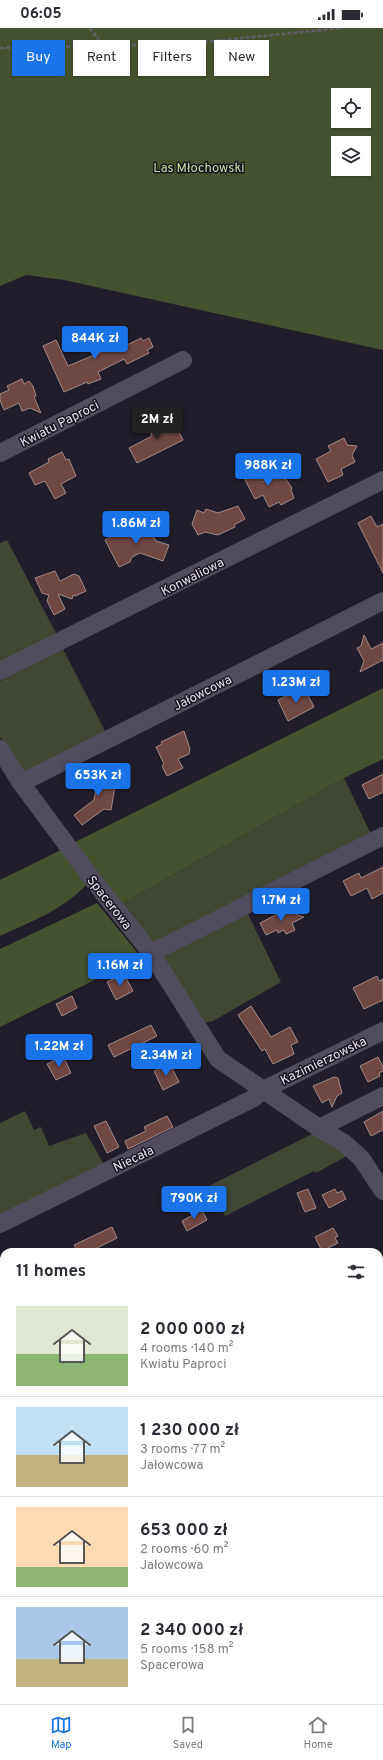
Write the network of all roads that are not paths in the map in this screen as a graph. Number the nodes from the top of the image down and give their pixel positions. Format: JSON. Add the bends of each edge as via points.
{"nodes":[{"id":1,"x":183,"y":360,"type":"dead end"},
{"id":2,"x":0,"y":453,"type":"edge"},
{"id":3,"x":383,"y":480,"type":"edge"},
{"id":4,"x":383,"y":602,"type":"edge"},
{"id":5,"x":0,"y":671,"type":"edge"},
{"id":6,"x":0,"y":749,"type":"edge"},
{"id":7,"x":21,"y":783,"type":"junction"},
{"id":8,"x":383,"y":836,"type":"edge"},
{"id":9,"x":152,"y":953,"type":"junction"},
{"id":10,"x":383,"y":1031,"type":"edge"},
{"id":11,"x":263,"y":1090,"type":"junction"},
{"id":12,"x":383,"y":1096,"type":"edge"},
{"id":13,"x":319,"y":1128,"type":"junction"},
{"id":14,"x":382,"y":1186,"type":"edge"},
{"id":15,"x":0,"y":1224,"type":"edge"}],
"edges":[{"from":1,"to":2,"type":"street","name":"Kwiatu Paproci"},
{"from":3,"to":5,"type":"street","name":"Konwaliowa"},
{"from":4,"to":7,"type":"street","name":"Jałowcowa"},
{"from":6,"to":7,"type":"street","name":"Spacerowa"},
{"from":7,"to":9,"type":"street","name":"Spacerowa","via":[[90,876]]},
{"from":8,"to":9,"type":"street"},
{"from":9,"to":11,"type":"street","name":"Spacerowa","via":[[218,1059]]},
{"from":10,"to":11,"type":"street","name":"Kazimierzowska"},
{"from":11,"to":13,"type":"street","name":"Spacerowa"},
{"from":11,"to":15,"type":"street","name":"Niecała","via":[[254,1098]]},
{"from":12,"to":13,"type":"street"},
{"from":13,"to":14,"type":"street","name":"Spacerowa","via":[[344,1143],[361,1158]]}]}
